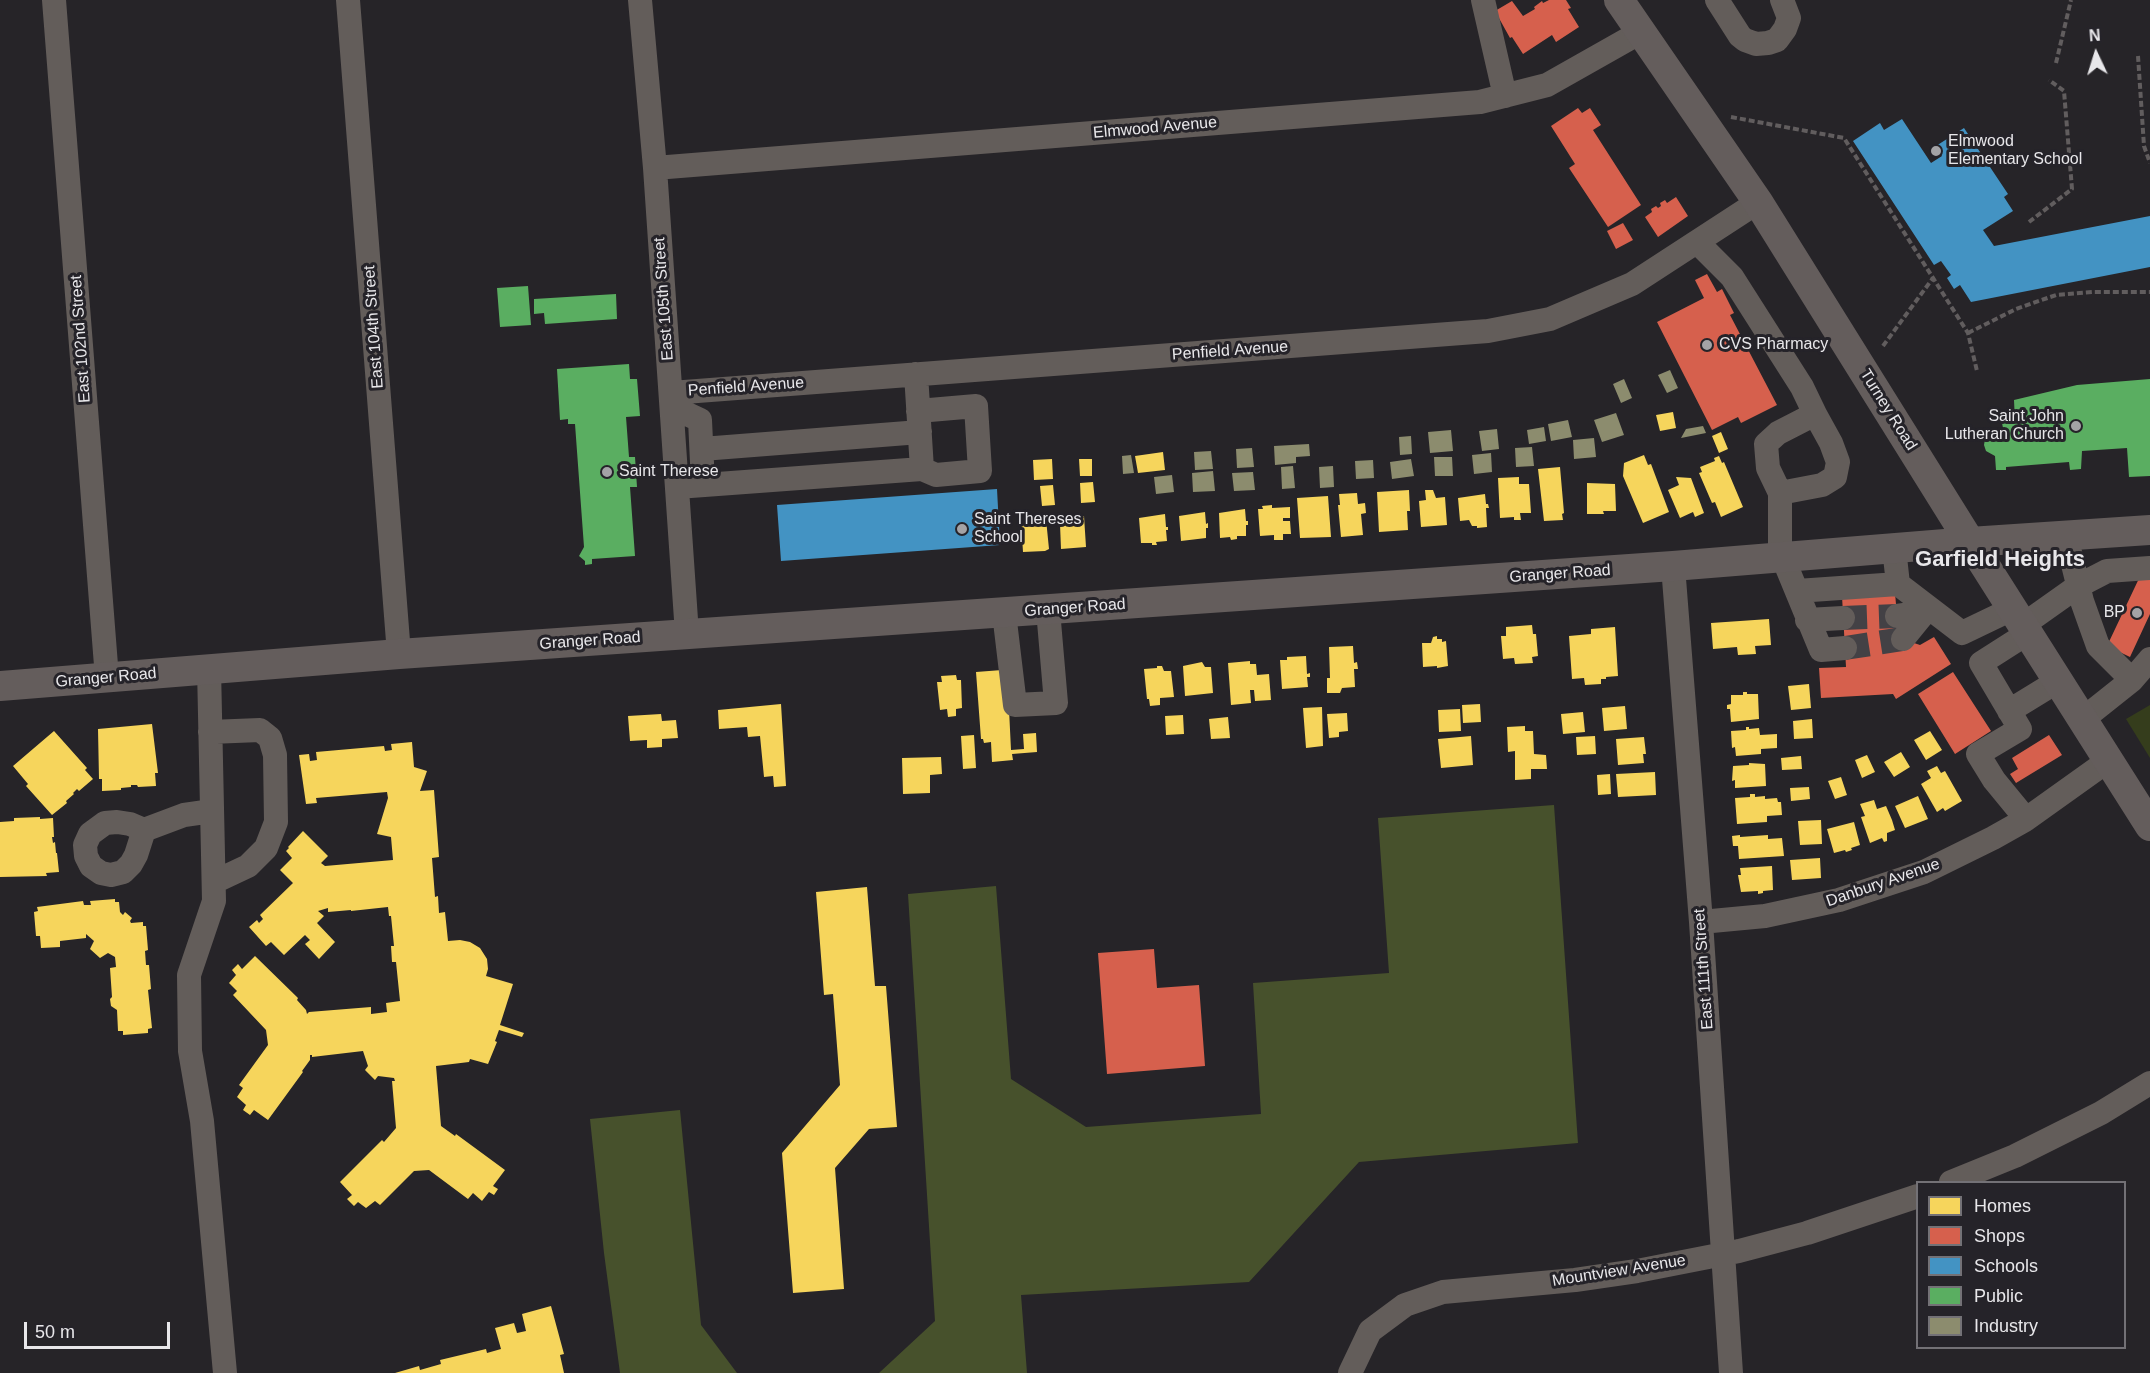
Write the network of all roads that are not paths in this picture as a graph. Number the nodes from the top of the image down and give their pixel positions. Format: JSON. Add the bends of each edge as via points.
{"nodes":[{"id":1,"x":54,"y":0,"type":"edge"},
{"id":2,"x":348,"y":0,"type":"edge"},
{"id":3,"x":640,"y":0,"type":"edge"},
{"id":4,"x":1482,"y":0,"type":"edge"},
{"id":5,"x":1618,"y":0,"type":"edge"},
{"id":6,"x":1717,"y":0,"type":"edge"},
{"id":7,"x":1782,"y":0,"type":"edge"},
{"id":8,"x":1640,"y":33,"type":"junction"},
{"id":9,"x":1505,"y":96,"type":"junction"},
{"id":10,"x":655,"y":168,"type":"junction"},
{"id":11,"x":1758,"y":202,"type":"junction"},
{"id":12,"x":1697,"y":242,"type":"junction"},
{"id":13,"x":916,"y":374,"type":"junction"},
{"id":14,"x":671,"y":400,"type":"junction"},
{"id":15,"x":1815,"y":414,"type":"junction"},
{"id":16,"x":919,"y":422,"type":"junction"},
{"id":17,"x":702,"y":449,"type":"junction"},
{"id":18,"x":922,"y":469,"type":"junction"},
{"id":19,"x":703,"y":484,"type":"junction"},
{"id":20,"x":677,"y":487,"type":"junction"},
{"id":21,"x":1780,"y":493,"type":"junction"},
{"id":22,"x":2150,"y":530,"type":"edge"},
{"id":23,"x":2066,"y":536,"type":"junction"},
{"id":24,"x":1970,"y":542,"type":"junction"},
{"id":25,"x":1894,"y":548,"type":"junction"},
{"id":26,"x":1818,"y":555,"type":"junction"},
{"id":27,"x":1781,"y":558,"type":"junction"},
{"id":28,"x":1673,"y":566,"type":"junction"},
{"id":29,"x":2150,"y":568,"type":"edge"},
{"id":30,"x":1898,"y":584,"type":"junction"},
{"id":31,"x":2078,"y":586,"type":"junction"},
{"id":32,"x":1833,"y":588,"type":"junction"},
{"id":33,"x":1797,"y":591,"type":"junction"},
{"id":34,"x":1928,"y":609,"type":"junction"},
{"id":35,"x":1048,"y":610,"type":"junction"},
{"id":36,"x":1004,"y":613,"type":"junction"},
{"id":37,"x":1897,"y":615,"type":"tunnel mouth"},
{"id":38,"x":1843,"y":618,"type":"tunnel mouth"},
{"id":39,"x":1807,"y":620,"type":"junction"},
{"id":40,"x":2021,"y":622,"type":"junction"},
{"id":41,"x":687,"y":634,"type":"junction"},
{"id":42,"x":1903,"y":639,"type":"tunnel mouth"},
{"id":43,"x":1845,"y":648,"type":"tunnel mouth"},
{"id":44,"x":399,"y":654,"type":"junction"},
{"id":45,"x":2150,"y":659,"type":"edge"},
{"id":46,"x":209,"y":668,"type":"junction"},
{"id":47,"x":107,"y":678,"type":"junction"},
{"id":48,"x":2132,"y":680,"type":"junction"},
{"id":49,"x":2058,"y":681,"type":"junction"},
{"id":50,"x":0,"y":686,"type":"edge"},
{"id":51,"x":2009,"y":711,"type":"junction"},
{"id":52,"x":2083,"y":719,"type":"junction"},
{"id":53,"x":210,"y":732,"type":"junction"},
{"id":54,"x":2109,"y":760,"type":"junction"},
{"id":55,"x":212,"y":811,"type":"junction"},
{"id":56,"x":2026,"y":819,"type":"junction"},
{"id":57,"x":2150,"y":826,"type":"edge"},
{"id":58,"x":144,"y":830,"type":"dead end"},
{"id":59,"x":214,"y":882,"type":"junction"},
{"id":60,"x":1701,"y":922,"type":"junction"},
{"id":61,"x":2150,"y":1083,"type":"edge"},
{"id":62,"x":1953,"y":1181,"type":"edge"},
{"id":63,"x":1916,"y":1196,"type":"edge"},
{"id":64,"x":1723,"y":1254,"type":"junction"},
{"id":65,"x":225,"y":1373,"type":"edge"},
{"id":66,"x":1350,"y":1373,"type":"edge"},
{"id":67,"x":1731,"y":1373,"type":"edge"}],
"edges":[{"from":1,"to":47,"type":"street","name":"East 102nd Street"},
{"from":2,"to":44,"type":"street","name":"East 104th Street"},
{"from":3,"to":10,"type":"street","name":"East 105th Street"},
{"from":4,"to":9,"type":"street"},
{"from":5,"to":8,"type":"main road","name":"Turney Road"},
{"from":6,"to":7,"type":"street","via":[[1740,36],[1756,44],[1777,40],[1785,29],[1789,18]]},
{"from":8,"to":9,"type":"street","name":"Elmwood Avenue","via":[[1546,85]]},
{"from":8,"to":11,"type":"main road","name":"Turney Road"},
{"from":9,"to":10,"type":"street","name":"Elmwood Avenue","via":[[1480,102]]},
{"from":10,"to":14,"type":"street","name":"East 105th Street"},
{"from":11,"to":12,"type":"street","name":"Penfield Avenue"},
{"from":11,"to":24,"type":"main road","name":"Turney Road"},
{"from":12,"to":13,"type":"street","name":"Penfield Avenue","via":[[1632,284],[1550,319],[1488,332]]},
{"from":12,"to":15,"type":"street","via":[[1732,277]]},
{"from":13,"to":14,"type":"street","name":"Penfield Avenue"},
{"from":13,"to":16,"type":"street"},
{"from":14,"to":17,"type":"street","via":[[700,420]]},
{"from":14,"to":20,"type":"street","name":"East 105th Street"},
{"from":15,"to":21,"type":"street","via":[[1778,433],[1766,444],[1768,468]]},
{"from":15,"to":21,"type":"street","via":[[1838,462],[1835,477],[1821,485]]},
{"from":16,"to":17,"type":"street"},
{"from":16,"to":18,"type":"street"},
{"from":16,"to":18,"type":"street","via":[[976,406],[980,471],[936,475]]},
{"from":17,"to":19,"type":"street"},
{"from":18,"to":19,"type":"street"},
{"from":19,"to":20,"type":"street"},
{"from":20,"to":41,"type":"street","name":"East 105th Street"},
{"from":21,"to":27,"type":"street"},
{"from":22,"to":23,"type":"main road","name":"Granger Road"},
{"from":23,"to":24,"type":"main road","name":"Granger Road"},
{"from":23,"to":31,"type":"street"},
{"from":24,"to":25,"type":"main road","name":"Granger Road"},
{"from":24,"to":40,"type":"main road","name":"Turney Road"},
{"from":25,"to":26,"type":"main road","name":"Granger Road"},
{"from":25,"to":30,"type":"street"},
{"from":26,"to":27,"type":"main road","name":"Granger Road"},
{"from":26,"to":32,"type":"street"},
{"from":27,"to":28,"type":"main road","name":"Granger Road"},
{"from":27,"to":33,"type":"street"},
{"from":28,"to":35,"type":"main road","name":"Granger Road"},
{"from":28,"to":60,"type":"street","name":"East 111th Street"},
{"from":29,"to":31,"type":"street","via":[[2106,571]]},
{"from":30,"to":32,"type":"street"},
{"from":30,"to":34,"type":"street"},
{"from":31,"to":40,"type":"street"},
{"from":31,"to":48,"type":"street","via":[[2098,646]]},
{"from":32,"to":33,"type":"street"},
{"from":33,"to":39,"type":"street"},
{"from":34,"to":37,"type":"street"},
{"from":34,"to":40,"type":"street","via":[[1962,633]]},
{"from":34,"to":42,"type":"street"},
{"from":35,"to":36,"type":"main road","name":"Granger Road"},
{"from":35,"to":36,"type":"street","via":[[1056,703],[1015,705]]},
{"from":36,"to":41,"type":"main road","name":"Granger Road"},
{"from":38,"to":39,"type":"street"},
{"from":39,"to":43,"type":"street","via":[[1821,650]]},
{"from":40,"to":49,"type":"main road","name":"Turney Road"},
{"from":40,"to":51,"type":"street","via":[[1981,663]]},
{"from":41,"to":44,"type":"main road","name":"Granger Road"},
{"from":44,"to":46,"type":"main road","name":"Granger Road"},
{"from":45,"to":48,"type":"street"},
{"from":46,"to":47,"type":"main road","name":"Granger Road"},
{"from":46,"to":53,"type":"street"},
{"from":47,"to":50,"type":"main road","name":"Granger Road"},
{"from":48,"to":52,"type":"street"},
{"from":49,"to":51,"type":"street"},
{"from":49,"to":52,"type":"main road","name":"Turney Road"},
{"from":51,"to":56,"type":"street","via":[[2020,729],[1978,754]]},
{"from":52,"to":54,"type":"main road","name":"Turney Road"},
{"from":53,"to":55,"type":"street"},
{"from":53,"to":59,"type":"street","via":[[260,730],[270,738],[275,754],[273,835],[248,866]]},
{"from":54,"to":56,"type":"street","name":"Danbury Avenue"},
{"from":54,"to":57,"type":"main road","name":"Turney Road"},
{"from":55,"to":58,"type":"street","via":[[184,815]]},
{"from":55,"to":59,"type":"street"},
{"from":56,"to":60,"type":"street","name":"Danbury Avenue","via":[[1924,872],[1839,900],[1765,916]]},
{"from":59,"to":65,"type":"street","via":[[214,901],[189,975],[190,1051],[202,1121]]},
{"from":60,"to":64,"type":"street","name":"East 111th Street"},
{"from":61,"to":62,"type":"street","via":[[2101,1113],[2015,1156]]},
{"from":63,"to":64,"type":"street","name":"Mountview Avenue","via":[[1807,1233]]},
{"from":64,"to":66,"type":"street","name":"Mountview Avenue","via":[[1575,1280],[1443,1292],[1405,1305],[1371,1331]]},
{"from":64,"to":67,"type":"street","name":"East 111th Street"}]}
